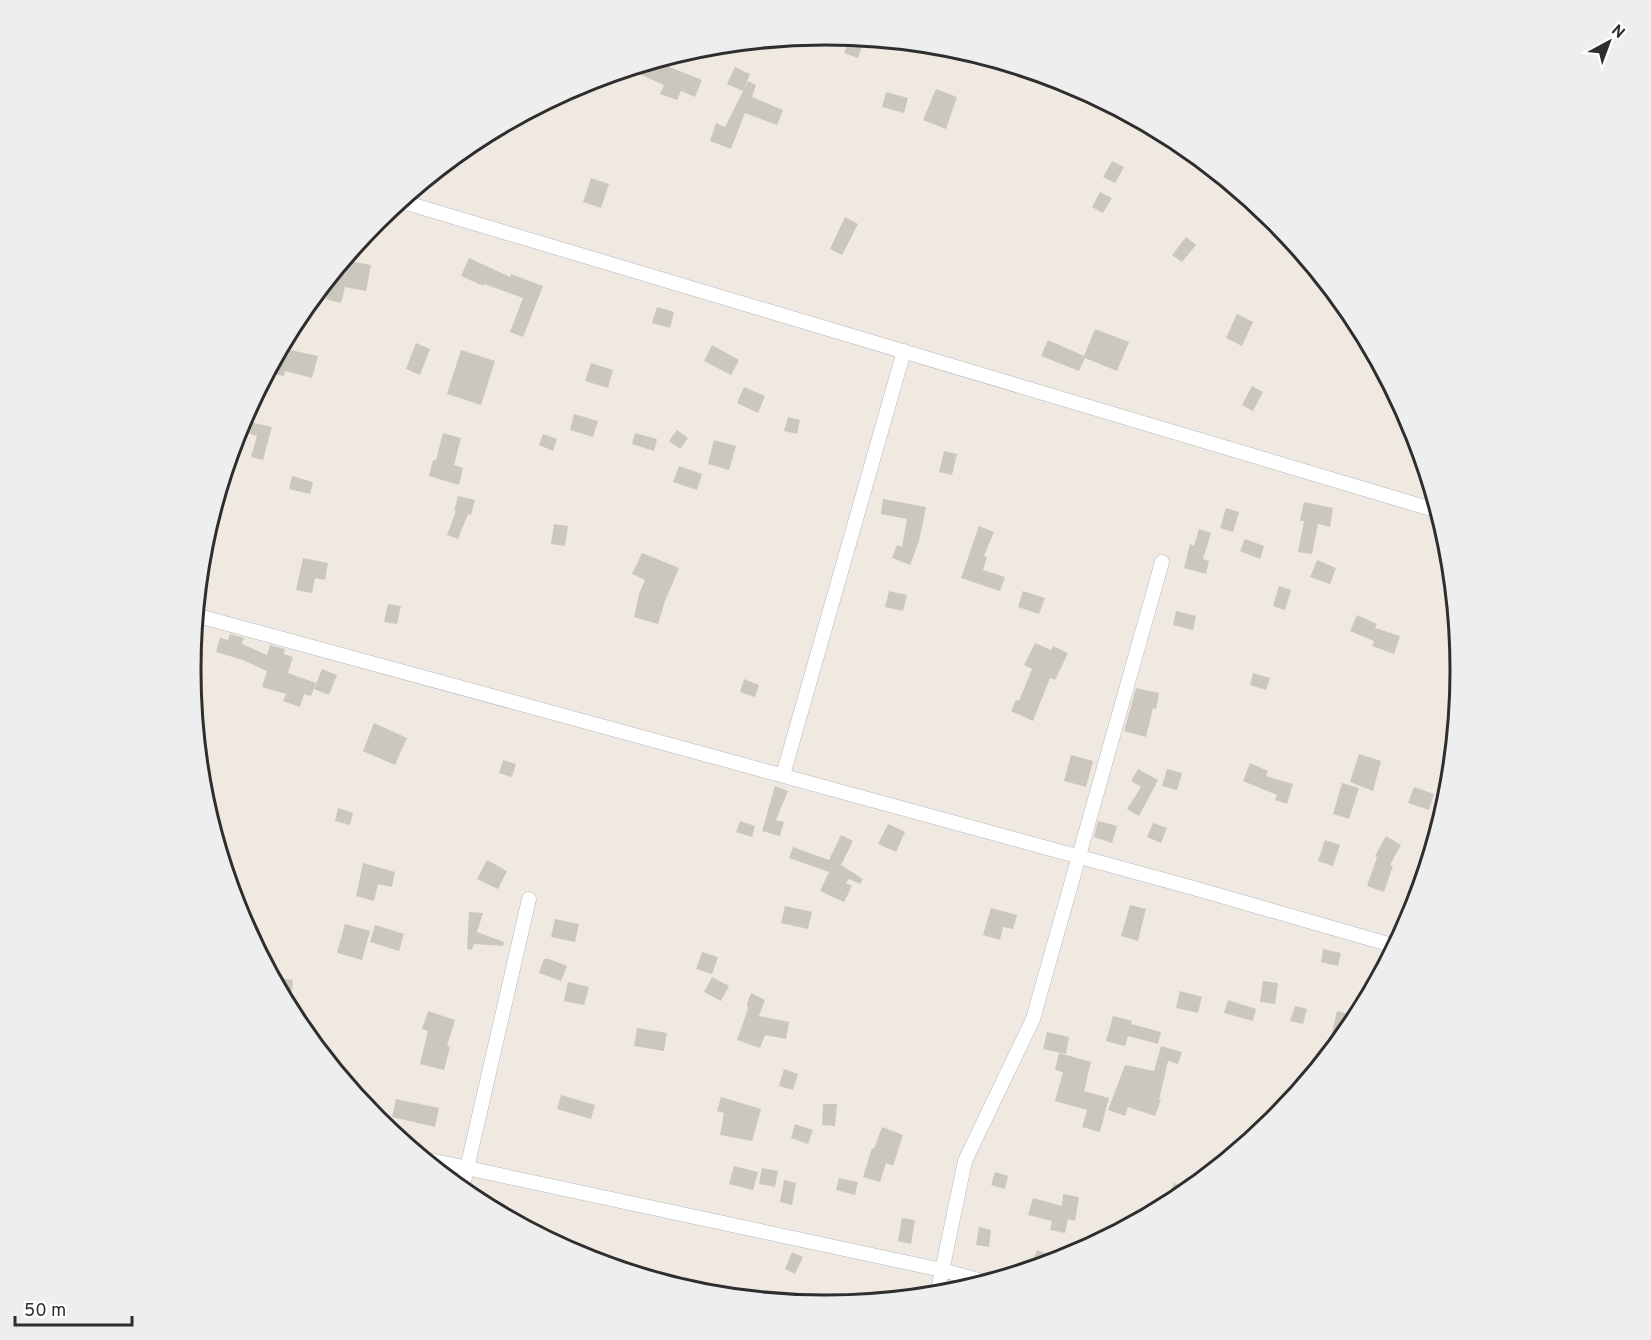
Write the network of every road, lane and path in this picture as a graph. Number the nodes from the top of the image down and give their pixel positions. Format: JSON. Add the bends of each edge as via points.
{"nodes":[{"id":1,"x":409,"y":204,"type":"edge"},
{"id":2,"x":904,"y":351,"type":"junction"},
{"id":3,"x":1429,"y":508,"type":"edge"},
{"id":4,"x":1162,"y":562,"type":"dead end"},
{"id":5,"x":203,"y":617,"type":"edge"},
{"id":6,"x":783,"y":776,"type":"junction"},
{"id":7,"x":1079,"y":856,"type":"junction"},
{"id":8,"x":529,"y":900,"type":"dead end"},
{"id":9,"x":1387,"y":944,"type":"edge"},
{"id":10,"x":440,"y":1162,"type":"edge"},
{"id":11,"x":467,"y":1168,"type":"junction"},
{"id":12,"x":464,"y":1180,"type":"edge"},
{"id":13,"x":942,"y":1270,"type":"junction"},
{"id":14,"x":970,"y":1278,"type":"edge"},
{"id":15,"x":939,"y":1284,"type":"edge"}],
"edges":[{"from":1,"to":2,"type":"street"},
{"from":2,"to":3,"type":"street"},
{"from":2,"to":6,"type":"street"},
{"from":4,"to":7,"type":"street"},
{"from":5,"to":6,"type":"street"},
{"from":6,"to":7,"type":"street"},
{"from":7,"to":9,"type":"street"},
{"from":7,"to":13,"type":"street","via":[[1033,1019],[965,1161]]},
{"from":8,"to":11,"type":"street"},
{"from":10,"to":11,"type":"street"},
{"from":11,"to":12,"type":"street"},
{"from":11,"to":13,"type":"street"},
{"from":13,"to":14,"type":"street"},
{"from":13,"to":15,"type":"street"}]}
